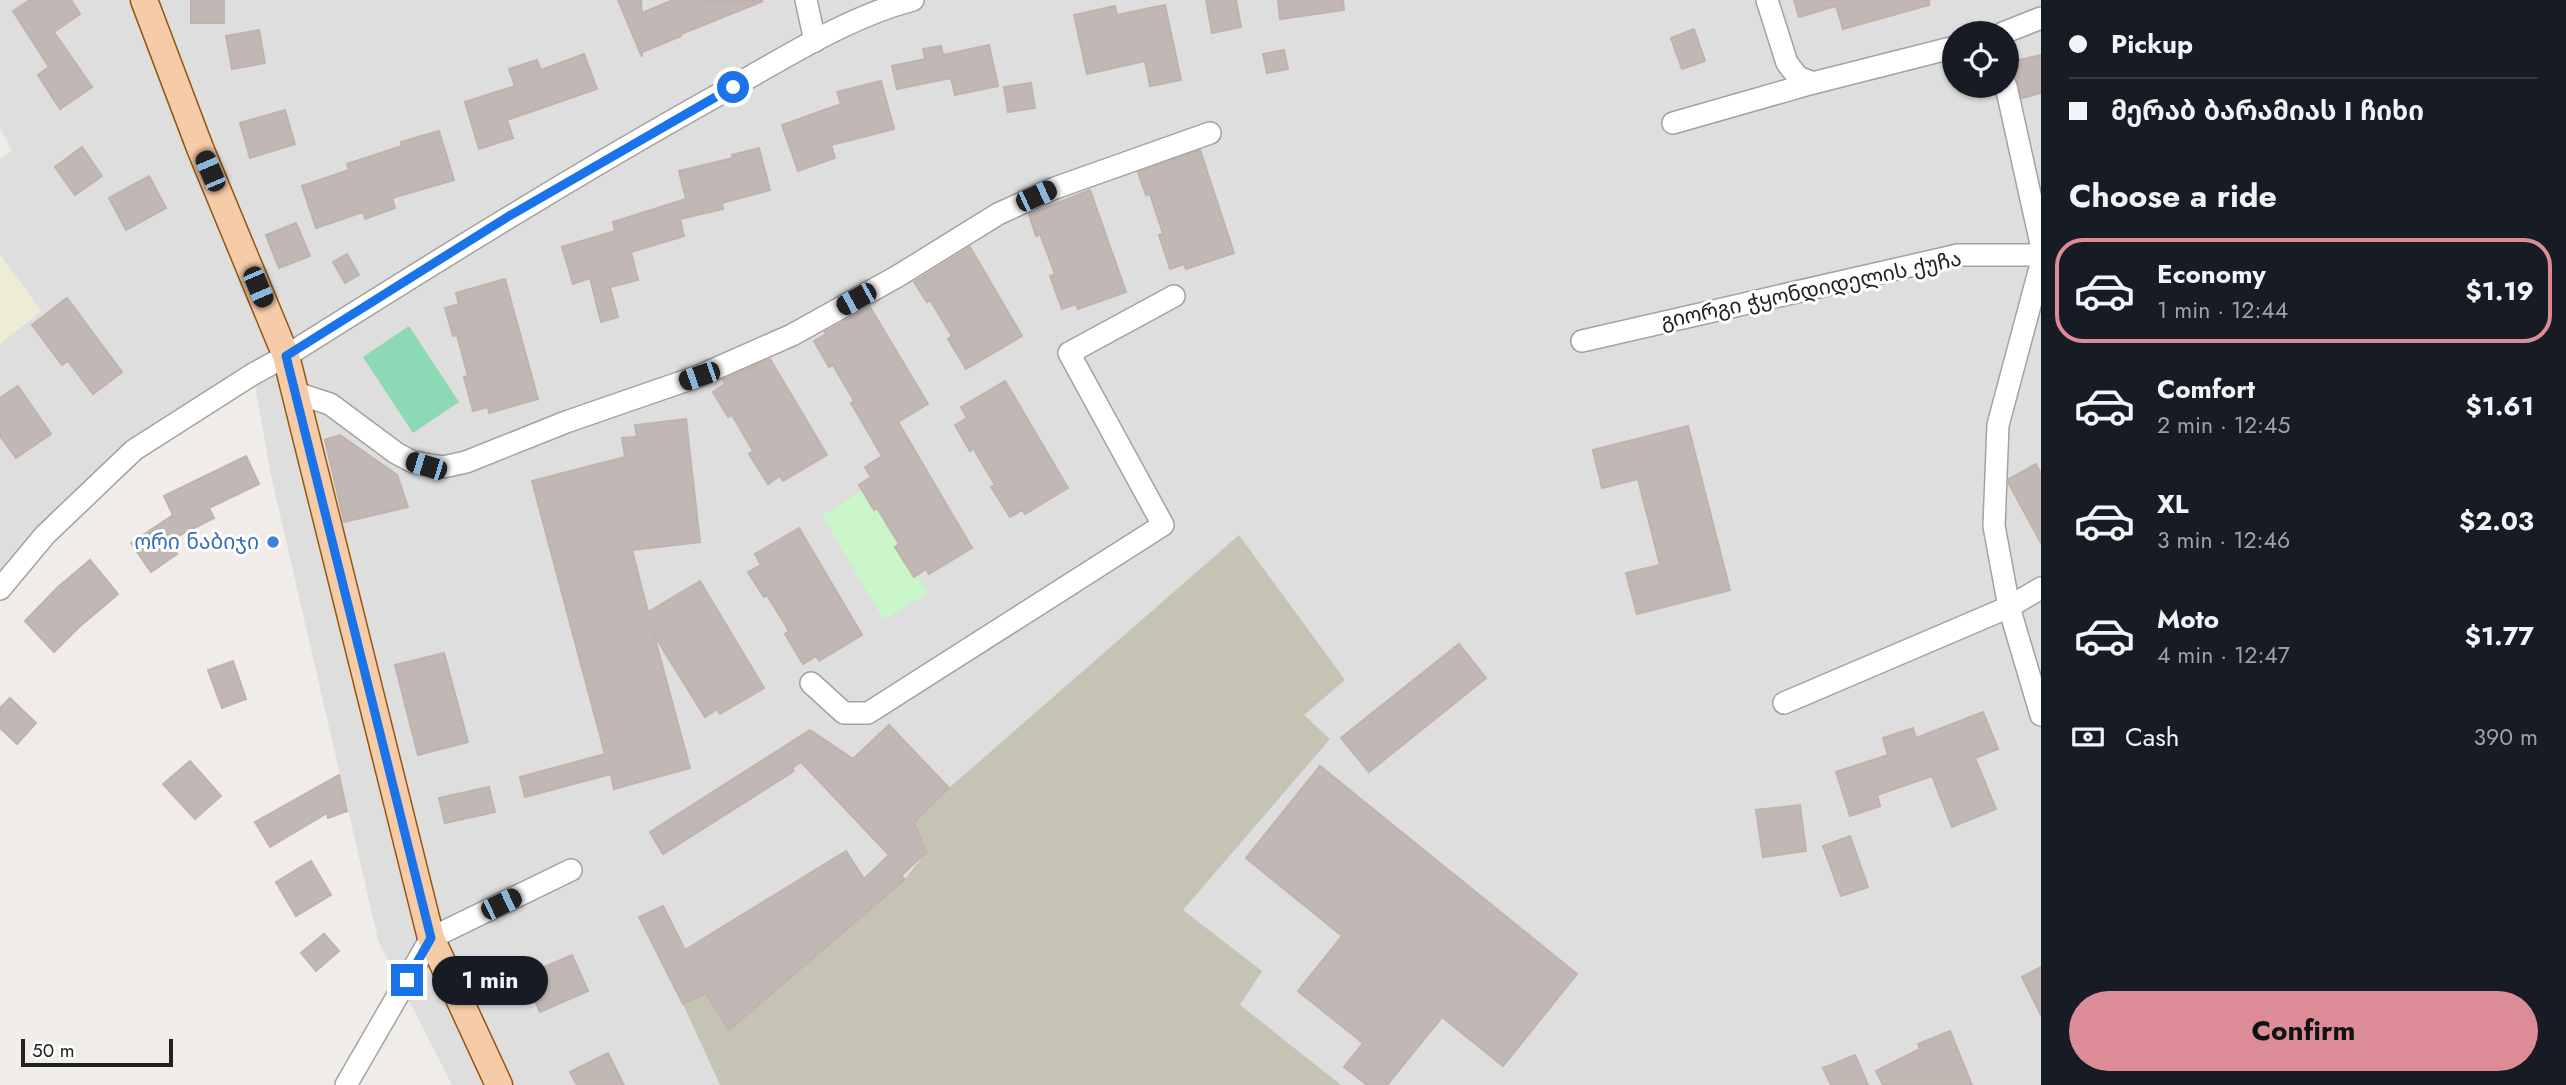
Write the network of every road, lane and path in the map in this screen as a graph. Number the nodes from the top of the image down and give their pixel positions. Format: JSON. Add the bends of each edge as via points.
{"nodes":[{"id":1,"x":144,"y":0,"type":"edge"},
{"id":2,"x":806,"y":0,"type":"edge"},
{"id":3,"x":913,"y":0,"type":"edge"},
{"id":4,"x":1767,"y":0,"type":"edge"},
{"id":5,"x":2041,"y":18,"type":"edge"},
{"id":6,"x":2019,"y":27,"type":"edge"},
{"id":7,"x":816,"y":41,"type":"junction"},
{"id":8,"x":1942,"y":50,"type":"edge"},
{"id":9,"x":1813,"y":83,"type":"junction"},
{"id":10,"x":2009,"y":98,"type":"edge"},
{"id":11,"x":1673,"y":123,"type":"dead end"},
{"id":12,"x":1210,"y":132,"type":"dead end"},
{"id":13,"x":2041,"y":244,"type":"edge"},
{"id":14,"x":2041,"y":255,"type":"edge"},
{"id":15,"x":2041,"y":264,"type":"edge"},
{"id":16,"x":1174,"y":296,"type":"dead end"},
{"id":17,"x":1582,"y":341,"type":"dead end"},
{"id":18,"x":282,"y":358,"type":"junction"},
{"id":19,"x":296,"y":393,"type":"junction"},
{"id":20,"x":2041,"y":588,"type":"edge"},
{"id":21,"x":0,"y":589,"type":"edge"},
{"id":22,"x":2010,"y":607,"type":"junction"},
{"id":23,"x":811,"y":683,"type":"dead end"},
{"id":24,"x":1784,"y":703,"type":"dead end"},
{"id":25,"x":2041,"y":715,"type":"edge"},
{"id":26,"x":571,"y":870,"type":"dead end"},
{"id":27,"x":431,"y":938,"type":"junction"},
{"id":28,"x":346,"y":1085,"type":"edge"},
{"id":29,"x":499,"y":1085,"type":"edge"}],
"edges":[{"from":1,"to":18,"type":"main road"},
{"from":2,"to":7,"type":"street"},
{"from":3,"to":7,"type":"street","via":[[889,6]]},
{"from":4,"to":9,"type":"street","via":[[1787,63],[1798,78]]},
{"from":5,"to":6,"type":"street"},
{"from":7,"to":18,"type":"street","via":[[509,216]]},
{"from":8,"to":9,"type":"street"},
{"from":9,"to":11,"type":"street"},
{"from":10,"to":13,"type":"street"},
{"from":12,"to":19,"type":"street","via":[[1055,188],[998,214],[792,335],[699,376],[466,462],[443,467],[413,462],[330,404]]},
{"from":14,"to":17,"type":"street","name":"გიორგი ჭყონდიდელის ქუჩა","via":[[1958,255]]},
{"from":15,"to":22,"type":"street","via":[[1998,425],[1994,526]]},
{"from":16,"to":23,"type":"street","via":[[1069,353],[1163,525],[868,713],[844,713]]},
{"from":18,"to":19,"type":"main road"},
{"from":18,"to":21,"type":"street","via":[[134,450],[45,535]]},
{"from":19,"to":27,"type":"main road"},
{"from":20,"to":22,"type":"street"},
{"from":22,"to":24,"type":"street"},
{"from":22,"to":25,"type":"street"},
{"from":26,"to":27,"type":"street"},
{"from":27,"to":28,"type":"street"},
{"from":27,"to":29,"type":"main road"}]}
